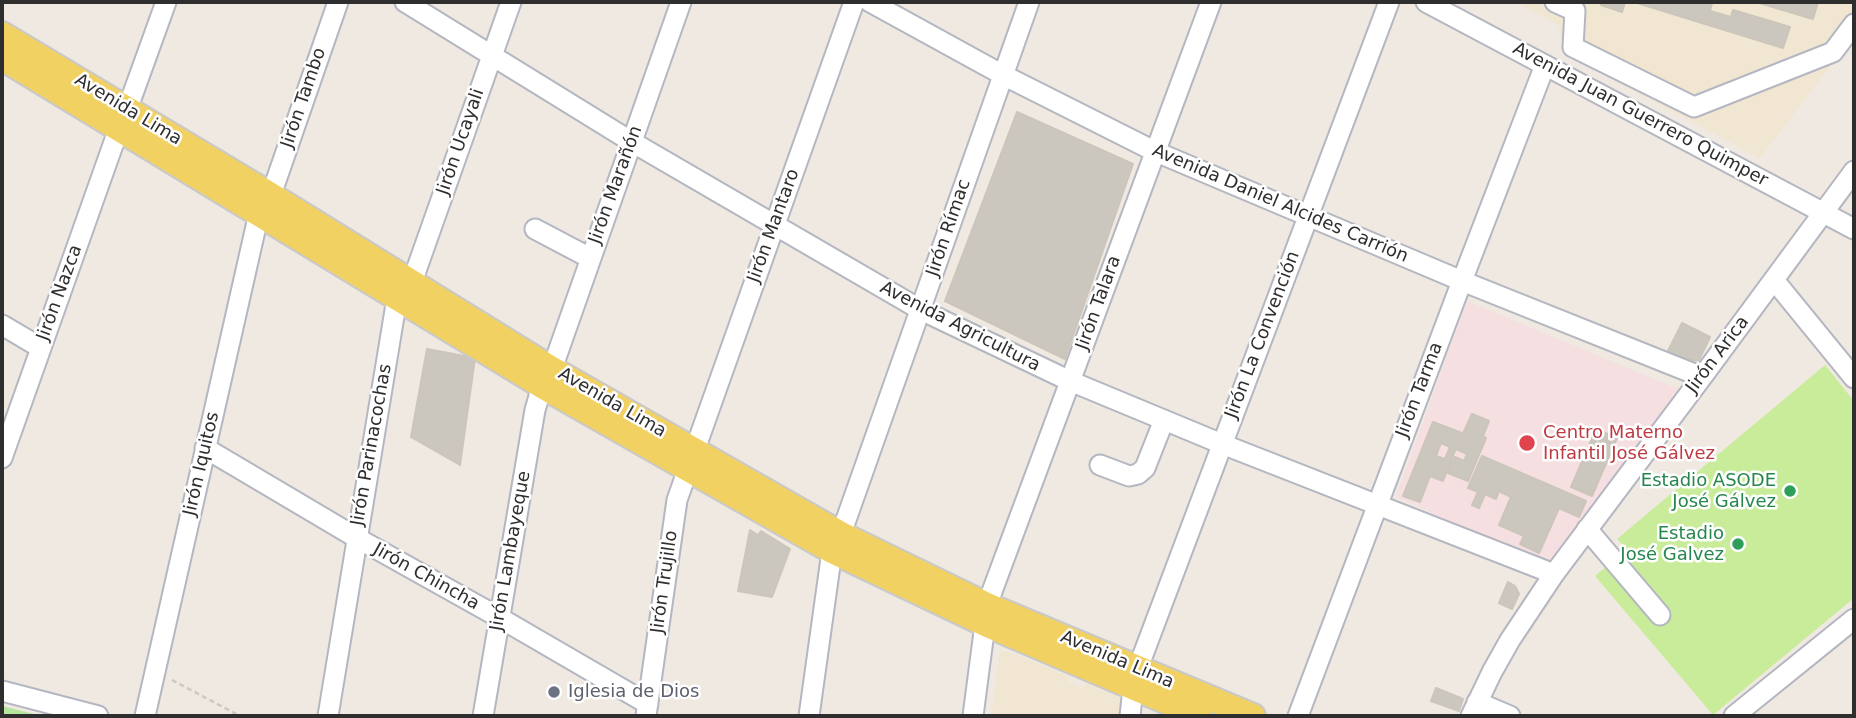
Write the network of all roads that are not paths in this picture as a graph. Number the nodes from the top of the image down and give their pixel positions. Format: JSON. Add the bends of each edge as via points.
{"nodes":[{"id":1,"x":166,"y":2,"type":"edge"},
{"id":2,"x":338,"y":2,"type":"edge"},
{"id":3,"x":405,"y":2,"type":"edge"},
{"id":4,"x":511,"y":2,"type":"edge"},
{"id":5,"x":681,"y":2,"type":"edge"},
{"id":6,"x":854,"y":2,"type":"edge"},
{"id":7,"x":870,"y":2,"type":"edge"},
{"id":8,"x":1030,"y":2,"type":"edge"},
{"id":9,"x":1211,"y":2,"type":"edge"},
{"id":10,"x":1389,"y":2,"type":"edge"},
{"id":11,"x":1426,"y":2,"type":"edge"},
{"id":12,"x":1555,"y":2,"type":"edge"},
{"id":13,"x":1854,"y":24,"type":"edge"},
{"id":14,"x":2,"y":34,"type":"edge"},
{"id":15,"x":492,"y":56,"type":"junction"},
{"id":16,"x":2,"y":58,"type":"edge"},
{"id":17,"x":1545,"y":65,"type":"junction"},
{"id":18,"x":1003,"y":75,"type":"junction"},
{"id":19,"x":123,"y":119,"type":"junction"},
{"id":20,"x":632,"y":142,"type":"junction"},
{"id":21,"x":1154,"y":151,"type":"junction"},
{"id":22,"x":1854,"y":171,"type":"edge"},
{"id":23,"x":265,"y":204,"type":"junction"},
{"id":24,"x":1824,"y":213,"type":"junction"},
{"id":25,"x":1308,"y":216,"type":"junction"},
{"id":26,"x":774,"y":225,"type":"junction"},
{"id":27,"x":535,"y":229,"type":"dead end"},
{"id":28,"x":1854,"y":229,"type":"edge"},
{"id":29,"x":590,"y":258,"type":"junction"},
{"id":30,"x":1774,"y":280,"type":"junction"},
{"id":31,"x":1462,"y":281,"type":"junction"},
{"id":32,"x":404,"y":290,"type":"junction"},
{"id":33,"x":920,"y":310,"type":"junction"},
{"id":34,"x":2,"y":325,"type":"edge"},
{"id":35,"x":41,"y":348,"type":"junction"},
{"id":36,"x":547,"y":377,"type":"junction"},
{"id":37,"x":1702,"y":377,"type":"junction"},
{"id":38,"x":1854,"y":378,"type":"edge"},
{"id":39,"x":1070,"y":382,"type":"junction"},
{"id":40,"x":1164,"y":420,"type":"junction"},
{"id":41,"x":1222,"y":444,"type":"junction"},
{"id":42,"x":205,"y":448,"type":"junction"},
{"id":43,"x":2,"y":458,"type":"edge"},
{"id":44,"x":690,"y":460,"type":"junction"},
{"id":45,"x":1100,"y":465,"type":"dead end"},
{"id":46,"x":1378,"y":504,"type":"junction"},
{"id":47,"x":1587,"y":529,"type":"junction"},
{"id":48,"x":357,"y":538,"type":"junction"},
{"id":49,"x":836,"y":543,"type":"junction"},
{"id":50,"x":1554,"y":574,"type":"junction"},
{"id":51,"x":986,"y":615,"type":"junction"},
{"id":52,"x":1660,"y":615,"type":"dead end"},
{"id":53,"x":500,"y":618,"type":"junction"},
{"id":54,"x":1854,"y":618,"type":"edge"},
{"id":55,"x":1136,"y":678,"type":"junction"},
{"id":56,"x":2,"y":691,"type":"edge"},
{"id":57,"x":1474,"y":709,"type":"edge"},
{"id":58,"x":647,"y":710,"type":"edge"},
{"id":59,"x":97,"y":716,"type":"edge"},
{"id":60,"x":145,"y":716,"type":"edge"},
{"id":61,"x":328,"y":716,"type":"edge"},
{"id":62,"x":483,"y":716,"type":"edge"},
{"id":63,"x":809,"y":716,"type":"edge"},
{"id":64,"x":973,"y":716,"type":"edge"},
{"id":65,"x":1130,"y":716,"type":"edge"},
{"id":66,"x":1200,"y":716,"type":"edge"},
{"id":67,"x":1253,"y":716,"type":"edge"},
{"id":68,"x":1298,"y":716,"type":"edge"},
{"id":69,"x":1510,"y":716,"type":"edge"},
{"id":70,"x":1734,"y":716,"type":"edge"}],
"edges":[{"from":1,"to":19,"type":"street","name":"Jirón Nazca"},
{"from":2,"to":23,"type":"street","name":"Jirón Tambo"},
{"from":3,"to":15,"type":"street","name":"Avenida Agricultura"},
{"from":4,"to":15,"type":"street","name":"Jirón Ucayali"},
{"from":5,"to":20,"type":"street","name":"Jirón Marañón"},
{"from":6,"to":26,"type":"street","name":"Jirón Mantaro"},
{"from":7,"to":18,"type":"street","name":"Avenida Daniel Alcides Carrión"},
{"from":8,"to":18,"type":"street","name":"Jirón Rímac"},
{"from":9,"to":21,"type":"street","name":"Jirón Talara"},
{"from":10,"to":25,"type":"street","name":"Jirón La Convención"},
{"from":11,"to":17,"type":"street","name":"Avenida Juan Guerrero Quimper"},
{"from":12,"to":13,"type":"street","via":[[1575,11],[1573,47],[1694,107],[1833,52]]},
{"from":14,"to":19,"type":"main road","name":"Avenida Lima"},
{"from":15,"to":20,"type":"street","name":"Avenida Agricultura"},
{"from":15,"to":32,"type":"street","name":"Jirón Ucayali"},
{"from":16,"to":19,"type":"main road","name":"Avenida Lima"},
{"from":17,"to":24,"type":"street","name":"Avenida Juan Guerrero Quimper"},
{"from":17,"to":31,"type":"street","name":"Jirón Tarma"},
{"from":18,"to":21,"type":"street","name":"Avenida Daniel Alcides Carrión"},
{"from":18,"to":33,"type":"street","name":"Jirón Rímac"},
{"from":19,"to":23,"type":"main road","name":"Avenida Lima"},
{"from":19,"to":35,"type":"street","name":"Jirón Nazca"},
{"from":20,"to":26,"type":"street","name":"Avenida Agricultura"},
{"from":20,"to":29,"type":"street","name":"Jirón Marañón"},
{"from":21,"to":25,"type":"street","name":"Avenida Daniel Alcides Carrión"},
{"from":21,"to":39,"type":"street","name":"Jirón Talara"},
{"from":22,"to":24,"type":"street","name":"Jirón Arica"},
{"from":23,"to":32,"type":"main road","name":"Avenida Lima"},
{"from":23,"to":42,"type":"street","name":"Jirón Iquitos"},
{"from":24,"to":28,"type":"street","name":"Avenida Juan Guerrero Quimper"},
{"from":24,"to":30,"type":"street","name":"Jirón Arica"},
{"from":25,"to":31,"type":"street","name":"Avenida Daniel Alcides Carrión"},
{"from":25,"to":41,"type":"street","name":"Jirón La Convención"},
{"from":26,"to":33,"type":"street","name":"Avenida Agricultura"},
{"from":26,"to":44,"type":"street","name":"Jirón Mantaro"},
{"from":27,"to":29,"type":"street"},
{"from":29,"to":36,"type":"street","name":"Jirón Marañón"},
{"from":30,"to":37,"type":"street","name":"Jirón Arica"},
{"from":30,"to":38,"type":"street"},
{"from":31,"to":37,"type":"street","name":"Avenida Daniel Alcides Carrión"},
{"from":31,"to":46,"type":"street","name":"Jirón Tarma"},
{"from":32,"to":36,"type":"main road","name":"Avenida Lima"},
{"from":32,"to":48,"type":"street","name":"Jirón Parinacochas"},
{"from":33,"to":39,"type":"street","name":"Avenida Agricultura"},
{"from":33,"to":49,"type":"street","name":"Jirón Rímac"},
{"from":34,"to":35,"type":"street"},
{"from":35,"to":43,"type":"street","name":"Jirón Nazca"},
{"from":36,"to":44,"type":"main road","name":"Avenida Lima"},
{"from":36,"to":53,"type":"street","name":"Jirón Lambayeque","via":[[535,410]]},
{"from":37,"to":47,"type":"street","name":"Jirón Arica"},
{"from":39,"to":40,"type":"street","name":"Avenida Agricultura"},
{"from":39,"to":51,"type":"street","name":"Jirón Talara"},
{"from":40,"to":41,"type":"street","name":"Avenida Agricultura"},
{"from":40,"to":45,"type":"street","via":[[1145,468],[1138,474],[1129,476]]},
{"from":41,"to":46,"type":"street","name":"Avenida Agricultura"},
{"from":41,"to":55,"type":"street","name":"Jirón La Convención"},
{"from":42,"to":48,"type":"street","name":"Jirón Chincha"},
{"from":42,"to":60,"type":"street","name":"Jirón Iquitos"},
{"from":44,"to":49,"type":"main road","name":"Avenida Lima"},
{"from":44,"to":58,"type":"street","name":"Jirón Trujillo","via":[[677,500]]},
{"from":46,"to":50,"type":"street","name":"Avenida Agricultura"},
{"from":46,"to":68,"type":"street","name":"Jirón Tarma"},
{"from":47,"to":50,"type":"street","name":"Jirón Arica"},
{"from":47,"to":52,"type":"street"},
{"from":48,"to":53,"type":"street","name":"Jirón Chincha"},
{"from":48,"to":61,"type":"street","name":"Jirón Parinacochas"},
{"from":49,"to":51,"type":"main road","name":"Avenida Lima"},
{"from":49,"to":63,"type":"street","name":"Jirón Rímac"},
{"from":50,"to":57,"type":"street","name":"Jirón Arica","via":[[1510,640]]},
{"from":51,"to":55,"type":"main road","name":"Avenida Lima"},
{"from":51,"to":64,"type":"street","name":"Jirón Talara"},
{"from":53,"to":58,"type":"street","name":"Jirón Chincha"},
{"from":53,"to":62,"type":"street","name":"Jirón Lambayeque"},
{"from":54,"to":70,"type":"street"},
{"from":55,"to":65,"type":"street","name":"Jirón La Convención"},
{"from":55,"to":66,"type":"main road","name":"Avenida Lima"},
{"from":55,"to":67,"type":"main road","name":"Avenida Lima"},
{"from":56,"to":59,"type":"street"},
{"from":57,"to":69,"type":"street"}]}
